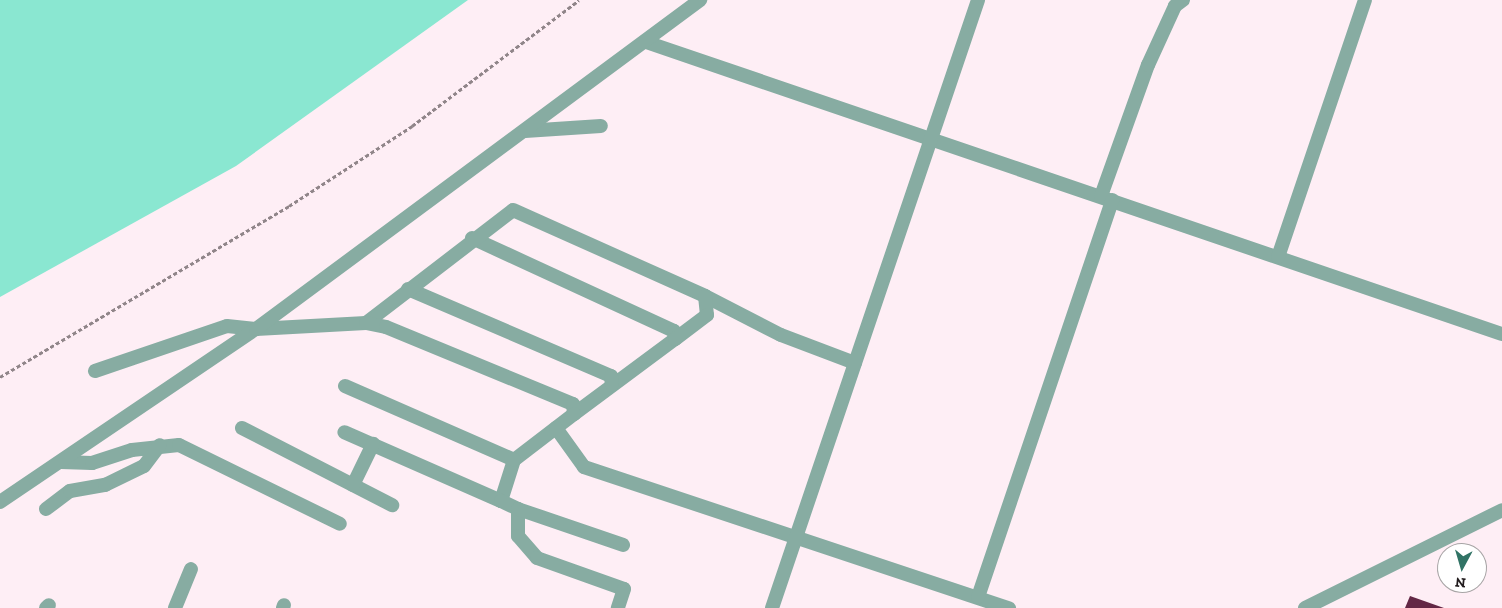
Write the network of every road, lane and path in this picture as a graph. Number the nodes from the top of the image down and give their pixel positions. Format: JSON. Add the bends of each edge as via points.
{"nodes":[{"id":1,"x":579,"y":0,"type":"edge"},
{"id":2,"x":700,"y":0,"type":"edge"},
{"id":3,"x":978,"y":0,"type":"edge"},
{"id":4,"x":1183,"y":0,"type":"edge"},
{"id":5,"x":1365,"y":0,"type":"edge"},
{"id":6,"x":646,"y":42,"type":"junction"},
{"id":7,"x":601,"y":126,"type":"dead end"},
{"id":8,"x":525,"y":131,"type":"junction"},
{"id":9,"x":929,"y":136,"type":"junction"},
{"id":10,"x":1107,"y":198,"type":"junction"},
{"id":11,"x":472,"y":238,"type":"junction"},
{"id":12,"x":1278,"y":257,"type":"junction"},
{"id":13,"x":408,"y":290,"type":"junction"},
{"id":14,"x":705,"y":296,"type":"junction"},
{"id":15,"x":366,"y":323,"type":"junction"},
{"id":16,"x":256,"y":329,"type":"junction"},
{"id":17,"x":1502,"y":334,"type":"edge"},
{"id":18,"x":675,"y":339,"type":"junction"},
{"id":19,"x":854,"y":363,"type":"junction"},
{"id":20,"x":95,"y":371,"type":"dead end"},
{"id":21,"x":0,"y":377,"type":"edge"},
{"id":22,"x":612,"y":385,"type":"junction"},
{"id":23,"x":345,"y":386,"type":"dead end"},
{"id":24,"x":574,"y":414,"type":"junction"},
{"id":25,"x":242,"y":428,"type":"dead end"},
{"id":26,"x":556,"y":428,"type":"junction"},
{"id":27,"x":344,"y":432,"type":"dead end"},
{"id":28,"x":374,"y":444,"type":"junction"},
{"id":29,"x":160,"y":445,"type":"junction"},
{"id":30,"x":514,"y":460,"type":"junction"},
{"id":31,"x":61,"y":462,"type":"junction"},
{"id":32,"x":353,"y":485,"type":"junction"},
{"id":33,"x":0,"y":502,"type":"edge"},
{"id":34,"x":501,"y":502,"type":"junction"},
{"id":35,"x":392,"y":505,"type":"dead end"},
{"id":36,"x":518,"y":509,"type":"junction"},
{"id":37,"x":46,"y":510,"type":"dead end"},
{"id":38,"x":1502,"y":510,"type":"edge"},
{"id":39,"x":340,"y":524,"type":"dead end"},
{"id":40,"x":796,"y":536,"type":"junction"},
{"id":41,"x":623,"y":545,"type":"dead end"},
{"id":42,"x":191,"y":569,"type":"dead end"},
{"id":43,"x":978,"y":598,"type":"junction"},
{"id":44,"x":175,"y":608,"type":"edge"},
{"id":45,"x":618,"y":608,"type":"edge"},
{"id":46,"x":772,"y":608,"type":"edge"},
{"id":47,"x":1009,"y":608,"type":"edge"},
{"id":48,"x":1305,"y":608,"type":"edge"}],
"edges":[{"from":1,"to":21,"type":"path","via":[[412,126],[289,206]]},
{"from":2,"to":6,"type":"street"},
{"from":3,"to":9,"type":"street"},
{"from":4,"to":10,"type":"street","via":[[1175,6],[1148,65]]},
{"from":5,"to":12,"type":"street"},
{"from":6,"to":8,"type":"street"},
{"from":6,"to":9,"type":"street"},
{"from":7,"to":8,"type":"street"},
{"from":8,"to":16,"type":"street"},
{"from":9,"to":10,"type":"street"},
{"from":9,"to":19,"type":"street"},
{"from":10,"to":12,"type":"street"},
{"from":10,"to":43,"type":"street"},
{"from":11,"to":13,"type":"street"},
{"from":11,"to":14,"type":"street","via":[[513,210]]},
{"from":11,"to":18,"type":"street","via":[[674,330]]},
{"from":12,"to":17,"type":"street"},
{"from":13,"to":15,"type":"street"},
{"from":13,"to":22,"type":"street","via":[[611,376]]},
{"from":14,"to":18,"type":"street","via":[[707,315]]},
{"from":14,"to":19,"type":"street","via":[[781,335]]},
{"from":15,"to":16,"type":"street"},
{"from":15,"to":24,"type":"street","via":[[386,327],[572,404]]},
{"from":16,"to":20,"type":"street","via":[[227,326]]},
{"from":16,"to":31,"type":"street"},
{"from":18,"to":22,"type":"street"},
{"from":19,"to":40,"type":"street"},
{"from":22,"to":24,"type":"street"},
{"from":23,"to":30,"type":"street"},
{"from":24,"to":26,"type":"street"},
{"from":25,"to":32,"type":"street"},
{"from":26,"to":30,"type":"street"},
{"from":26,"to":40,"type":"street","via":[[584,467]]},
{"from":27,"to":28,"type":"street"},
{"from":28,"to":32,"type":"street"},
{"from":28,"to":34,"type":"street"},
{"from":29,"to":31,"type":"street","via":[[92,463]]},
{"from":29,"to":37,"type":"street","via":[[144,466],[105,485],[70,491]]},
{"from":29,"to":39,"type":"street","via":[[179,444]]},
{"from":30,"to":34,"type":"street"},
{"from":31,"to":33,"type":"street"},
{"from":32,"to":35,"type":"street"},
{"from":34,"to":36,"type":"street"},
{"from":36,"to":41,"type":"street"},
{"from":36,"to":45,"type":"street","via":[[518,536],[537,558],[624,589]]},
{"from":38,"to":48,"type":"street"},
{"from":40,"to":43,"type":"street"},
{"from":40,"to":46,"type":"street"},
{"from":42,"to":44,"type":"street"},
{"from":43,"to":47,"type":"street"}]}
